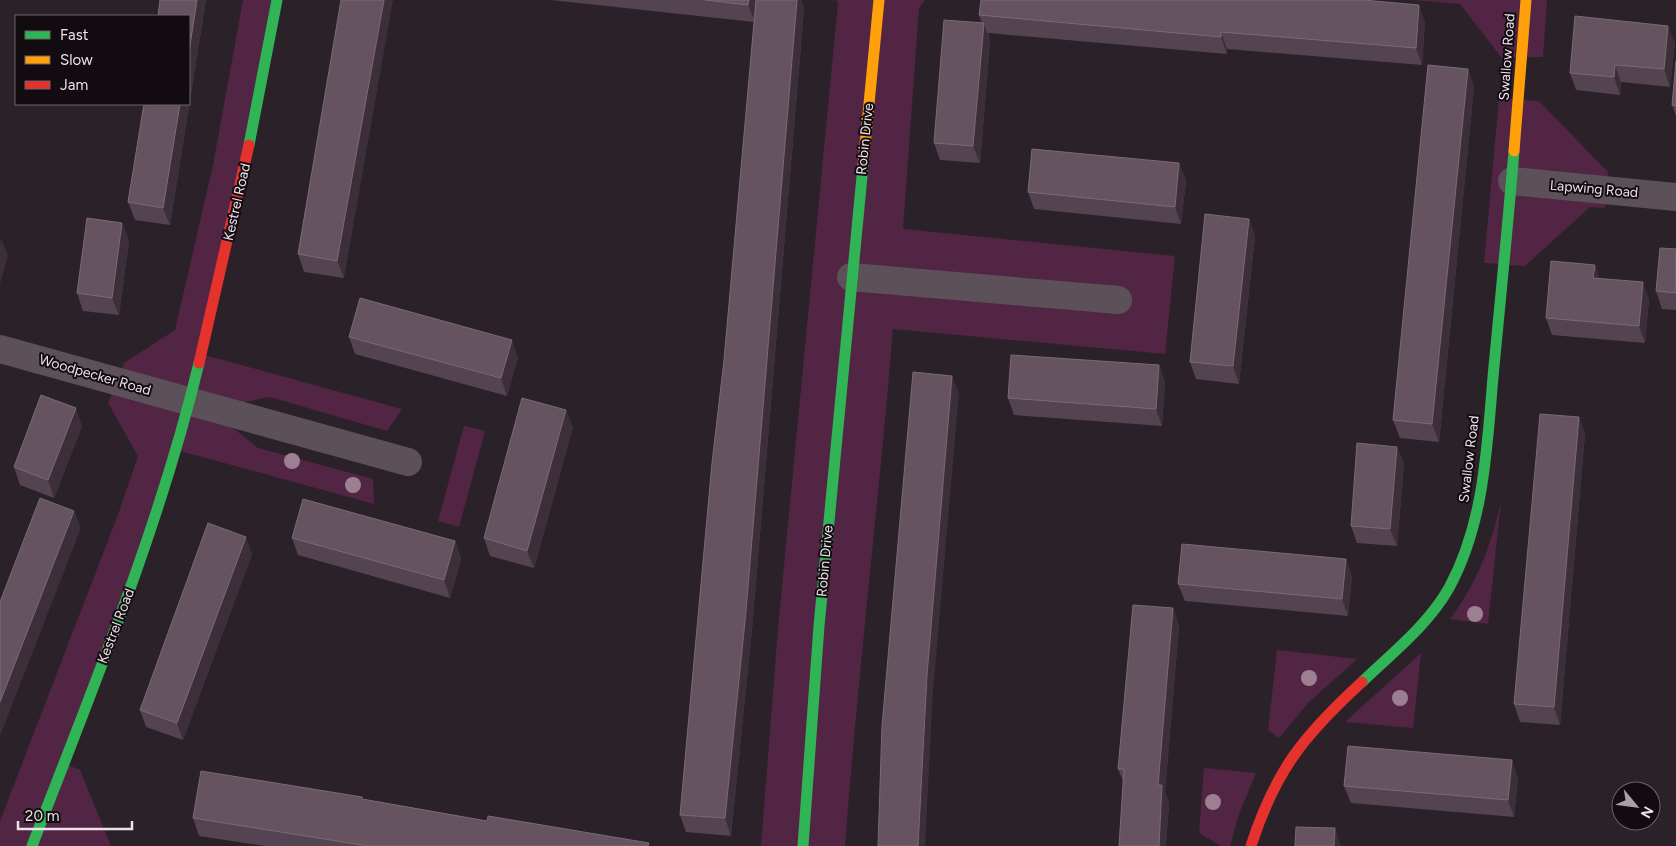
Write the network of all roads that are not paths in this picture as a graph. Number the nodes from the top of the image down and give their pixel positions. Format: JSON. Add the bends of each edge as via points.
{"nodes":[{"id":1,"x":277,"y":0,"type":"edge"},
{"id":2,"x":879,"y":0,"type":"edge"},
{"id":3,"x":1526,"y":0,"type":"edge"},
{"id":4,"x":1512,"y":181,"type":"junction"},
{"id":5,"x":1676,"y":197,"type":"edge"},
{"id":6,"x":851,"y":277,"type":"junction"},
{"id":7,"x":1118,"y":300,"type":"dead end"},
{"id":8,"x":0,"y":349,"type":"edge"},
{"id":9,"x":189,"y":402,"type":"junction"},
{"id":10,"x":408,"y":462,"type":"dead end"},
{"id":11,"x":33,"y":846,"type":"edge"},
{"id":12,"x":803,"y":846,"type":"edge"},
{"id":13,"x":1251,"y":846,"type":"edge"}],
"edges":[{"from":1,"to":9,"type":"street","name":"Kestrel Road","via":[[240,191]]},
{"from":2,"to":6,"type":"street","name":"Robin Drive"},
{"from":3,"to":4,"type":"street","name":"Swallow Road"},
{"from":4,"to":5,"type":"street","name":"Lapwing Road"},
{"from":4,"to":13,"type":"street","name":"Swallow Road","via":[[1481,490],[1460,565],[1450,586],[1422,625],[1328,714],[1291,756],[1259,816]]},
{"from":6,"to":7,"type":"street"},
{"from":6,"to":12,"type":"street","name":"Robin Drive"},
{"from":8,"to":9,"type":"street","name":"Woodpecker Road"},
{"from":9,"to":10,"type":"street"},
{"from":9,"to":11,"type":"street","name":"Kestrel Road","via":[[144,551]]}]}
